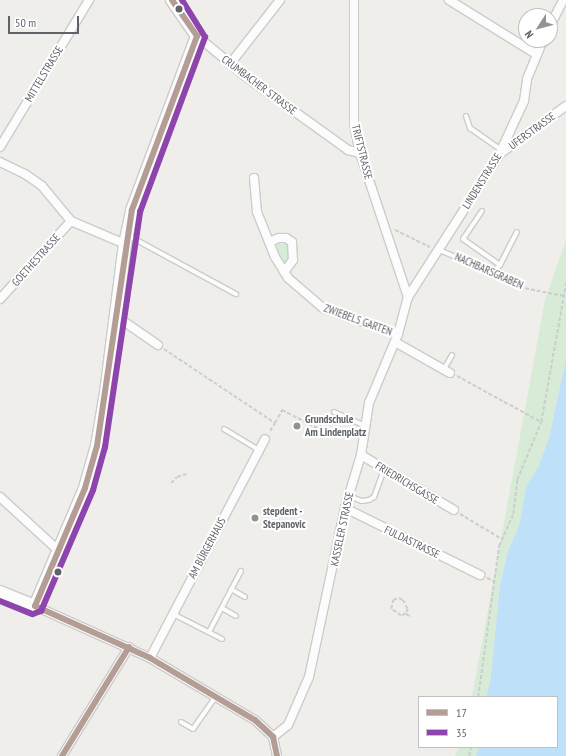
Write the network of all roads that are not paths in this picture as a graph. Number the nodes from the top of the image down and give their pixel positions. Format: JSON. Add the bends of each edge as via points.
{"nodes":[{"id":1,"x":89,"y":0,"type":"edge"},
{"id":2,"x":172,"y":0,"type":"edge"},
{"id":3,"x":280,"y":0,"type":"edge"},
{"id":4,"x":354,"y":0,"type":"edge"},
{"id":5,"x":449,"y":0,"type":"edge"},
{"id":6,"x":563,"y":0,"type":"edge"},
{"id":7,"x":558,"y":10,"type":"edge"},
{"id":8,"x":197,"y":36,"type":"junction"},
{"id":9,"x":539,"y":48,"type":"edge"},
{"id":10,"x":536,"y":54,"type":"junction"},
{"id":11,"x":230,"y":64,"type":"junction"},
{"id":12,"x":566,"y":106,"type":"edge"},
{"id":13,"x":466,"y":116,"type":"dead end"},
{"id":14,"x":0,"y":147,"type":"edge"},
{"id":15,"x":500,"y":152,"type":"junction"},
{"id":16,"x":360,"y":153,"type":"junction"},
{"id":17,"x":0,"y":162,"type":"edge"},
{"id":18,"x":254,"y":178,"type":"dead end"},
{"id":19,"x":482,"y":211,"type":"dead end"},
{"id":20,"x":71,"y":220,"type":"junction"},
{"id":21,"x":517,"y":232,"type":"dead end"},
{"id":22,"x":126,"y":240,"type":"junction"},
{"id":23,"x":269,"y":242,"type":"junction"},
{"id":24,"x":437,"y":249,"type":"junction"},
{"id":25,"x":500,"y":265,"type":"junction"},
{"id":26,"x":284,"y":272,"type":"junction"},
{"id":27,"x":236,"y":294,"type":"dead end"},
{"id":28,"x":408,"y":297,"type":"junction"},
{"id":29,"x":0,"y":299,"type":"edge"},
{"id":30,"x":116,"y":316,"type":"junction"},
{"id":31,"x":396,"y":338,"type":"junction"},
{"id":32,"x":158,"y":345,"type":"road end"},
{"id":33,"x":452,"y":355,"type":"dead end"},
{"id":34,"x":447,"y":371,"type":"joint"},
{"id":35,"x":334,"y":412,"type":"road end"},
{"id":36,"x":366,"y":426,"type":"junction"},
{"id":37,"x":224,"y":429,"type":"dead end"},
{"id":38,"x":265,"y":439,"type":"dead end"},
{"id":39,"x":259,"y":450,"type":"junction"},
{"id":40,"x":361,"y":455,"type":"junction"},
{"id":41,"x":384,"y":469,"type":"junction"},
{"id":42,"x":348,"y":496,"type":"junction"},
{"id":43,"x":0,"y":497,"type":"edge"},
{"id":44,"x":345,"y":508,"type":"junction"},
{"id":45,"x":454,"y":510,"type":"road end"},
{"id":46,"x":59,"y":551,"type":"junction"},
{"id":47,"x":241,"y":571,"type":"dead end"},
{"id":48,"x":480,"y":575,"type":"dead end"},
{"id":49,"x":231,"y":589,"type":"junction"},
{"id":50,"x":0,"y":592,"type":"edge"},
{"id":51,"x":245,"y":597,"type":"dead end"},
{"id":52,"x":35,"y":606,"type":"junction"},
{"id":53,"x":222,"y":608,"type":"junction"},
{"id":54,"x":173,"y":614,"type":"junction"},
{"id":55,"x":236,"y":616,"type":"dead end"},
{"id":56,"x":209,"y":632,"type":"junction"},
{"id":57,"x":222,"y":639,"type":"dead end"},
{"id":58,"x":128,"y":647,"type":"junction"},
{"id":59,"x":150,"y":658,"type":"junction"},
{"id":60,"x":215,"y":697,"type":"junction"},
{"id":61,"x":181,"y":722,"type":"dead end"},
{"id":62,"x":273,"y":737,"type":"junction"},
{"id":63,"x":62,"y":756,"type":"edge"},
{"id":64,"x":277,"y":756,"type":"edge"}],
"edges":[{"from":1,"to":14,"type":"street","name":"MITTELSTRASSE"},
{"from":2,"to":8,"type":"street","name":"CRUMBACHER STRASSE"},
{"from":3,"to":11,"type":"street"},
{"from":4,"to":16,"type":"street","name":"TRIFTSTRASSE","via":[[352,93]]},
{"from":5,"to":10,"type":"street"},
{"from":6,"to":7,"type":"street"},
{"from":8,"to":11,"type":"street","name":"CRUMBACHER STRASSE"},
{"from":8,"to":22,"type":"street","via":[[144,172]]},
{"from":9,"to":10,"type":"street","name":"LINDENSTRASSE"},
{"from":10,"to":15,"type":"street","name":"LINDENSTRASSE","via":[[526,80],[524,101]]},
{"from":11,"to":16,"type":"street","name":"CRUMBACHER STRASSE","via":[[348,150]]},
{"from":12,"to":15,"type":"street","name":"UFERSTRASSE"},
{"from":13,"to":15,"type":"lane","via":[[470,128]]},
{"from":15,"to":24,"type":"street","name":"LINDENSTRASSE"},
{"from":16,"to":28,"type":"street","name":"TRIFTSTRASSE"},
{"from":17,"to":20,"type":"street","via":[[42,186]]},
{"from":18,"to":23,"type":"street","name":"ZWIEBELS GARTEN","via":[[257,212]]},
{"from":19,"to":25,"type":"lane","via":[[462,239]]},
{"from":20,"to":22,"type":"street"},
{"from":20,"to":29,"type":"street","name":"GOETHESTRASSE"},
{"from":21,"to":25,"type":"lane"},
{"from":22,"to":27,"type":"lane"},
{"from":22,"to":30,"type":"street"},
{"from":23,"to":26,"type":"street","name":"ZWIEBELS GARTEN"},
{"from":23,"to":26,"type":"street","via":[[286,238],[292,242],[293,260]]},
{"from":24,"to":25,"type":"lane","name":"NACHBARSGRABEN","via":[[493,273]]},
{"from":24,"to":28,"type":"street","name":"LINDENSTRASSE"},
{"from":26,"to":31,"type":"street","name":"ZWIEBELS GARTEN","via":[[323,308]]},
{"from":28,"to":31,"type":"street","name":"KASSELER STRASSE"},
{"from":30,"to":32,"type":"street"},
{"from":30,"to":46,"type":"street","via":[[97,446],[85,488]]},
{"from":31,"to":34,"type":"street","name":"ZWIEBELS GARTEN"},
{"from":31,"to":36,"type":"street","name":"KASSELER STRASSE","via":[[370,401]]},
{"from":33,"to":34,"type":"lane"},
{"from":35,"to":36,"type":"lane"},
{"from":36,"to":40,"type":"street","name":"KASSELER STRASSE"},
{"from":37,"to":39,"type":"lane"},
{"from":38,"to":39,"type":"street","name":"AM BÜRGERHAUS"},
{"from":39,"to":54,"type":"street","name":"AM BÜRGERHAUS"},
{"from":40,"to":41,"type":"street","name":"FRIEDRICHSGASSE"},
{"from":40,"to":42,"type":"street","name":"KASSELER STRASSE"},
{"from":41,"to":42,"type":"lane","via":[[374,497],[370,500],[362,501]]},
{"from":41,"to":45,"type":"street","name":"FRIEDRICHSGASSE"},
{"from":42,"to":44,"type":"street","name":"KASSELER STRASSE"},
{"from":43,"to":46,"type":"street"},
{"from":44,"to":48,"type":"street","name":"FULDASTRASSE"},
{"from":44,"to":62,"type":"street","name":"KASSELER STRASSE","via":[[309,677],[288,726]]},
{"from":46,"to":52,"type":"street"},
{"from":47,"to":49,"type":"lane"},
{"from":49,"to":51,"type":"lane"},
{"from":49,"to":53,"type":"lane"},
{"from":50,"to":52,"type":"street"},
{"from":52,"to":58,"type":"street"},
{"from":53,"to":55,"type":"lane"},
{"from":53,"to":56,"type":"lane"},
{"from":54,"to":56,"type":"lane"},
{"from":54,"to":59,"type":"street","name":"AM BÜRGERHAUS"},
{"from":56,"to":57,"type":"lane"},
{"from":58,"to":59,"type":"street"},
{"from":58,"to":63,"type":"street"},
{"from":59,"to":60,"type":"street"},
{"from":60,"to":61,"type":"lane","via":[[193,730]]},
{"from":60,"to":62,"type":"street","via":[[255,720]]},
{"from":62,"to":64,"type":"street"}]}
